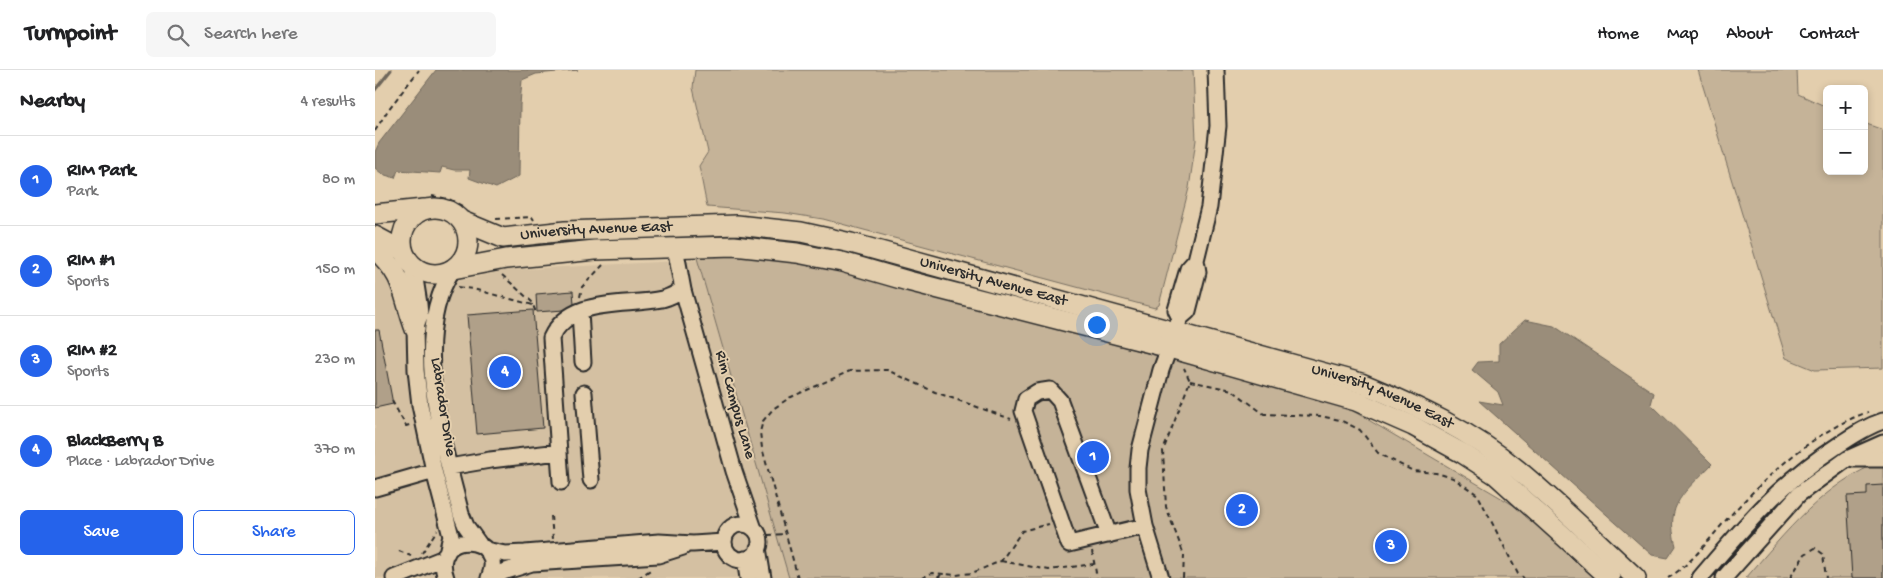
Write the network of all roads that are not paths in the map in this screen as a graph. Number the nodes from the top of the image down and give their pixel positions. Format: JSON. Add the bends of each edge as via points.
{"nodes":[{"id":1,"x":1216,"y":70,"type":"edge"},
{"id":2,"x":427,"y":209,"type":"junction"},
{"id":3,"x":375,"y":214,"type":"edge"},
{"id":4,"x":462,"y":222,"type":"junction"},
{"id":5,"x":375,"y":236,"type":"edge"},
{"id":6,"x":675,"y":247,"type":"junction"},
{"id":7,"x":375,"y":250,"type":"edge"},
{"id":8,"x":408,"y":258,"type":"junction"},
{"id":9,"x":454,"y":278,"type":"junction"},
{"id":10,"x":683,"y":290,"type":"junction"},
{"id":11,"x":580,"y":305,"type":"junction"},
{"id":12,"x":415,"y":329,"type":"junction"},
{"id":13,"x":1175,"y":332,"type":"junction"},
{"id":14,"x":583,"y":362,"type":"dead end"},
{"id":15,"x":584,"y":393,"type":"dead end"},
{"id":16,"x":1883,"y":421,"type":"edge"},
{"id":17,"x":1883,"y":443,"type":"edge"},
{"id":18,"x":559,"y":452,"type":"junction"},
{"id":19,"x":1847,"y":459,"type":"junction"},
{"id":20,"x":1883,"y":459,"type":"edge"},
{"id":21,"x":449,"y":467,"type":"junction"},
{"id":22,"x":434,"y":471,"type":"junction"},
{"id":23,"x":591,"y":480,"type":"dead end"},
{"id":24,"x":561,"y":482,"type":"dead end"},
{"id":25,"x":375,"y":488,"type":"edge"},
{"id":26,"x":1145,"y":526,"type":"junction"},
{"id":27,"x":761,"y":532,"type":"junction"},
{"id":28,"x":1109,"y":535,"type":"junction"},
{"id":29,"x":724,"y":542,"type":"junction"},
{"id":30,"x":693,"y":544,"type":"junction"},
{"id":31,"x":483,"y":547,"type":"junction"},
{"id":32,"x":758,"y":548,"type":"junction"},
{"id":33,"x":446,"y":555,"type":"junction"},
{"id":34,"x":745,"y":559,"type":"junction"},
{"id":35,"x":490,"y":577,"type":"edge"},
{"id":36,"x":394,"y":578,"type":"edge"},
{"id":37,"x":446,"y":578,"type":"edge"},
{"id":38,"x":748,"y":578,"type":"edge"},
{"id":39,"x":763,"y":578,"type":"edge"},
{"id":40,"x":1161,"y":578,"type":"edge"},
{"id":41,"x":1610,"y":578,"type":"edge"},
{"id":42,"x":1636,"y":578,"type":"edge"},
{"id":43,"x":1700,"y":578,"type":"edge"},
{"id":44,"x":1724,"y":578,"type":"edge"}],
"edges":[{"from":1,"to":13,"type":"street","via":[[1218,126],[1209,207],[1196,260],[1188,269],[1176,310]]},
{"from":2,"to":3,"type":"main road"},
{"from":2,"to":4,"type":"main road","via":[[447,210]]},
{"from":2,"to":8,"type":"main road","via":[[409,220],[402,240]]},
{"from":4,"to":9,"type":"main road","via":[[469,242]]},
{"from":4,"to":13,"type":"main road","name":"University Avenue East","via":[[503,238],[565,231],[709,225],[801,232]]},
{"from":5,"to":8,"type":"main road"},
{"from":6,"to":9,"type":"main road","name":"University Avenue East","via":[[595,250],[506,259]]},
{"from":6,"to":10,"type":"street","name":"Rim Campus Lane"},
{"from":6,"to":13,"type":"main road","name":"University Avenue East","via":[[734,246],[797,253],[909,281]]},
{"from":7,"to":12,"type":"main road","via":[[396,271]]},
{"from":8,"to":9,"type":"main road","via":[[422,272],[443,273]]},
{"from":8,"to":12,"type":"street","name":"Labrador Drive","via":[[420,315]]},
{"from":9,"to":21,"type":"street","name":"Labrador Drive","via":[[443,287],[435,309],[431,345],[436,402]]},
{"from":10,"to":11,"type":"street","via":[[663,299]]},
{"from":10,"to":27,"type":"street","name":"Rim Campus Lane","via":[[734,471]]},
{"from":11,"to":14,"type":"street"},
{"from":11,"to":18,"type":"street","via":[[561,322],[551,338]]},
{"from":12,"to":22,"type":"street","name":"Labrador Drive","via":[[419,396]]},
{"from":13,"to":26,"type":"street","via":[[1161,370],[1140,450],[1138,489]]},
{"from":13,"to":41,"type":"main road","name":"University Avenue East","via":[[1356,401],[1413,426],[1462,453],[1496,475]]},
{"from":13,"to":42,"type":"main road","name":"University Avenue East","via":[[1361,383],[1420,407],[1517,469]]},
{"from":15,"to":23,"type":"street"},
{"from":16,"to":43,"type":"street","via":[[1868,426],[1808,464],[1776,493]]},
{"from":17,"to":19,"type":"street"},
{"from":18,"to":21,"type":"street"},
{"from":18,"to":24,"type":"street"},
{"from":19,"to":20,"type":"street"},
{"from":19,"to":44,"type":"street","via":[[1799,494]]},
{"from":21,"to":31,"type":"street","name":"Labrador Drive","via":[[466,526]]},
{"from":22,"to":25,"type":"street"},
{"from":22,"to":33,"type":"street","name":"Labrador Drive","via":[[451,536]]},
{"from":26,"to":28,"type":"street"},
{"from":26,"to":40,"type":"street"},
{"from":27,"to":29,"type":"street","via":[[747,525],[735,525],[725,534]]},
{"from":27,"to":32,"type":"street"},
{"from":28,"to":28,"type":"street","via":[[1060,401],[1050,390],[1037,392],[1026,399],[1023,411],[1069,544]]},
{"from":29,"to":30,"type":"street"},
{"from":29,"to":34,"type":"street","via":[[729,554]]},
{"from":30,"to":31,"type":"street","via":[[659,542],[517,554]]},
{"from":30,"to":35,"type":"street","via":[[658,555],[532,563]]},
{"from":31,"to":33,"type":"street","via":[[469,542],[459,543]]},
{"from":31,"to":35,"type":"street","via":[[492,562]]},
{"from":32,"to":34,"type":"street"},
{"from":32,"to":39,"type":"street"},
{"from":33,"to":36,"type":"street"},
{"from":33,"to":37,"type":"street","name":"Labrador Drive","via":[[443,565]]},
{"from":34,"to":38,"type":"street"}]}
